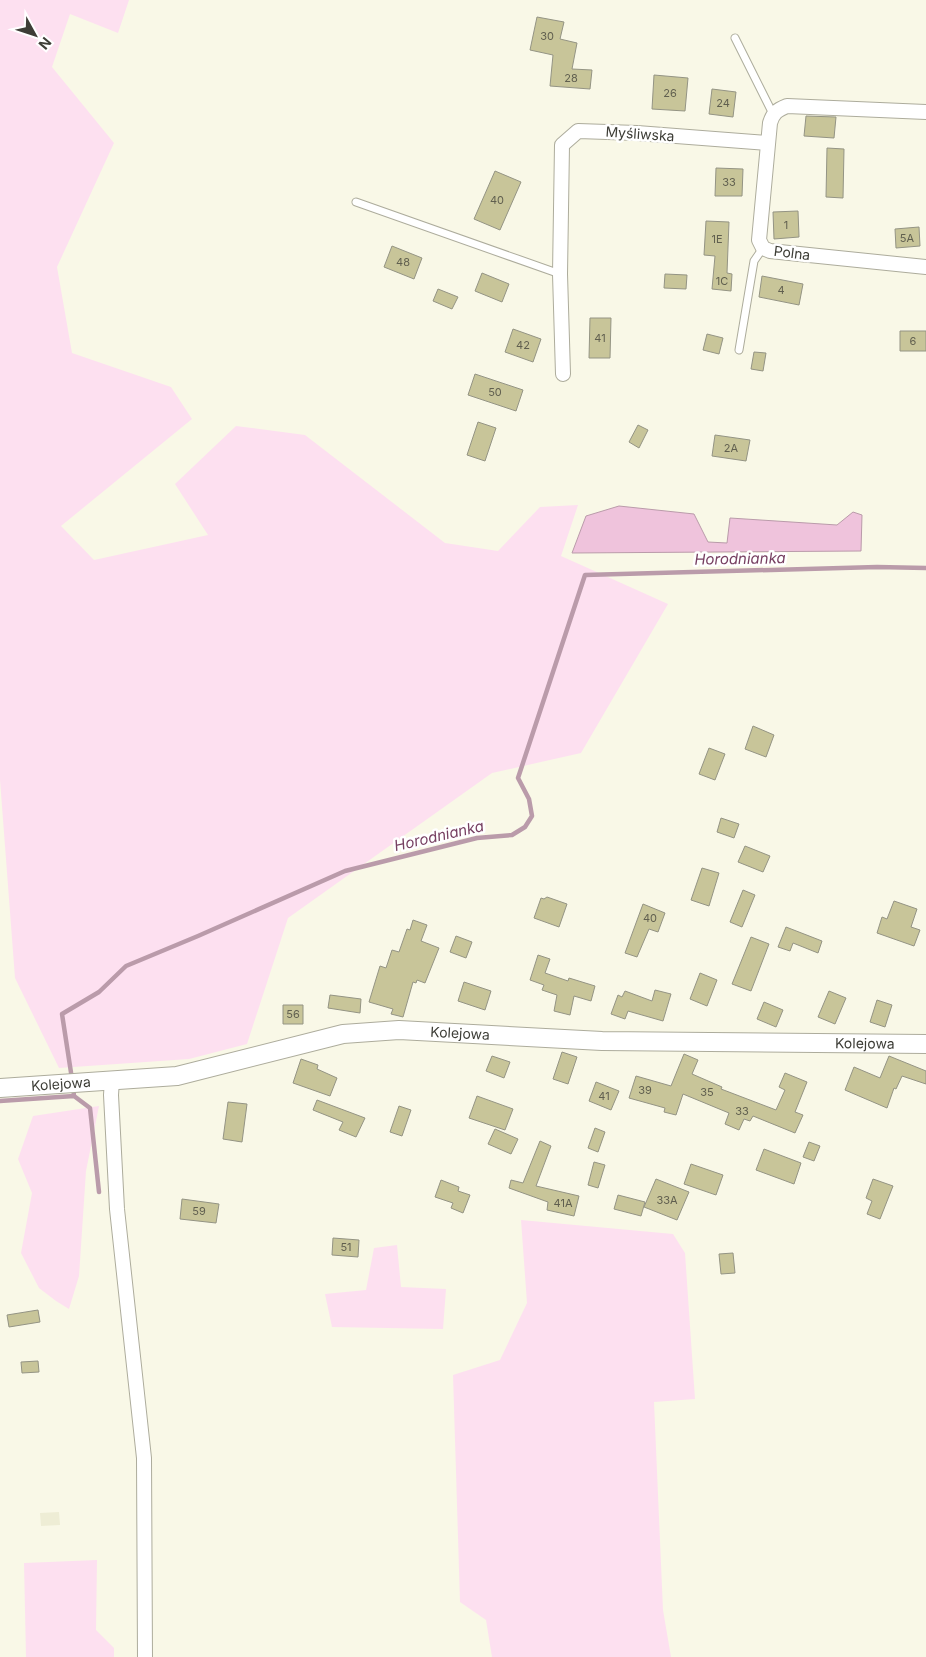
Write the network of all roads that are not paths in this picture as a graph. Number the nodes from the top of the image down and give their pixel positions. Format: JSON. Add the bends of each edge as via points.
{"nodes":[{"id":1,"x":735,"y":38,"type":"dead end"},
{"id":2,"x":926,"y":112,"type":"edge"},
{"id":3,"x":773,"y":114,"type":"junction"},
{"id":4,"x":767,"y":143,"type":"junction"},
{"id":5,"x":356,"y":202,"type":"dead end"},
{"id":6,"x":763,"y":248,"type":"junction"},
{"id":7,"x":926,"y":267,"type":"edge"},
{"id":8,"x":560,"y":274,"type":"junction"},
{"id":9,"x":739,"y":350,"type":"dead end"},
{"id":10,"x":563,"y":374,"type":"dead end"},
{"id":11,"x":926,"y":1044,"type":"edge"},
{"id":12,"x":112,"y":1080,"type":"junction"},
{"id":13,"x":0,"y":1088,"type":"edge"},
{"id":14,"x":145,"y":1657,"type":"edge"}],
"edges":[{"from":1,"to":3,"type":"lane"},
{"from":2,"to":3,"type":"street","via":[[787,106]]},
{"from":3,"to":4,"type":"street"},
{"from":4,"to":6,"type":"street","name":"Polna","via":[[759,240]]},
{"from":4,"to":8,"type":"street","name":"Myśliwska","via":[[578,131],[562,145]]},
{"from":5,"to":8,"type":"lane"},
{"from":6,"to":7,"type":"street","name":"Polna","via":[[770,252]]},
{"from":6,"to":9,"type":"lane","via":[[754,261]]},
{"from":8,"to":10,"type":"street","name":"Myśliwska"},
{"from":11,"to":12,"type":"street","name":"Kolejowa","via":[[602,1040],[399,1030],[343,1034],[176,1076]]},
{"from":12,"to":13,"type":"street","name":"Kolejowa"},
{"from":12,"to":14,"type":"street","via":[[117,1209],[144,1458]]}]}
